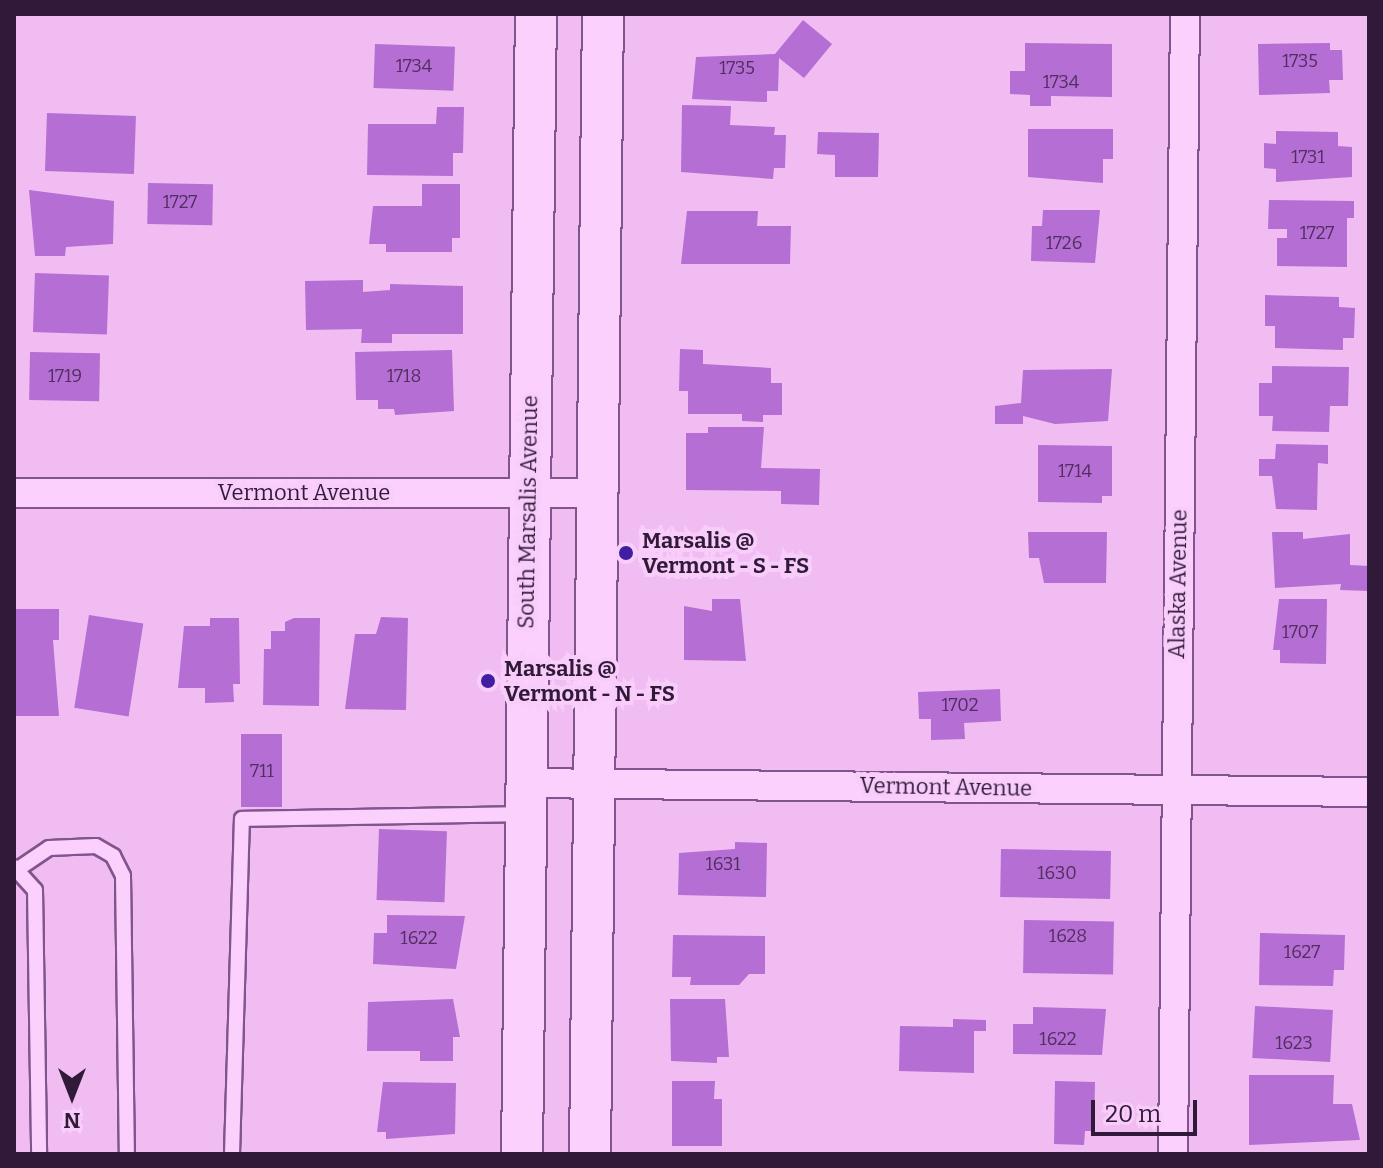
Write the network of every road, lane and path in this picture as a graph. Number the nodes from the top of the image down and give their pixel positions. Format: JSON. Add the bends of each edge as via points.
{"nodes":[{"id":1,"x":536,"y":14,"type":"edge"},
{"id":2,"x":603,"y":14,"type":"edge"},
{"id":3,"x":1185,"y":14,"type":"edge"},
{"id":4,"x":14,"y":493,"type":"edge"},
{"id":5,"x":528,"y":493,"type":"junction"},
{"id":6,"x":595,"y":493,"type":"junction"},
{"id":7,"x":593,"y":783,"type":"junction"},
{"id":8,"x":1176,"y":790,"type":"junction"},
{"id":9,"x":1369,"y":792,"type":"edge"},
{"id":10,"x":523,"y":798,"type":"junction"},
{"id":11,"x":16,"y":868,"type":"edge"},
{"id":12,"x":39,"y":1154,"type":"edge"},
{"id":13,"x":127,"y":1154,"type":"edge"},
{"id":14,"x":232,"y":1154,"type":"edge"},
{"id":15,"x":522,"y":1154,"type":"edge"},
{"id":16,"x":590,"y":1154,"type":"edge"},
{"id":17,"x":1173,"y":1154,"type":"edge"}],
"edges":[{"from":1,"to":5,"type":"main road","name":"South Marsalis Avenue"},
{"from":2,"to":6,"type":"main road"},
{"from":3,"to":8,"type":"street","name":"Alaska Avenue"},
{"from":4,"to":5,"type":"street","name":"Vermont Avenue"},
{"from":5,"to":6,"type":"street","name":"Vermont Avenue"},
{"from":5,"to":10,"type":"main road","name":"South Marsalis Avenue"},
{"from":6,"to":7,"type":"main road"},
{"from":7,"to":8,"type":"street","name":"Vermont Avenue"},
{"from":7,"to":10,"type":"street","name":"Vermont Avenue"},
{"from":7,"to":16,"type":"main road"},
{"from":8,"to":9,"type":"street","name":"Vermont Avenue"},
{"from":8,"to":17,"type":"street","name":"Alaska Avenue"},
{"from":10,"to":14,"type":"lane","via":[[242,819]]},
{"from":10,"to":15,"type":"main road","name":"South Marsalis Avenue"},
{"from":11,"to":12,"type":"lane","via":[[35,890]]},
{"from":11,"to":13,"type":"lane","via":[[49,848],[96,846],[113,856],[123,876]]}]}
